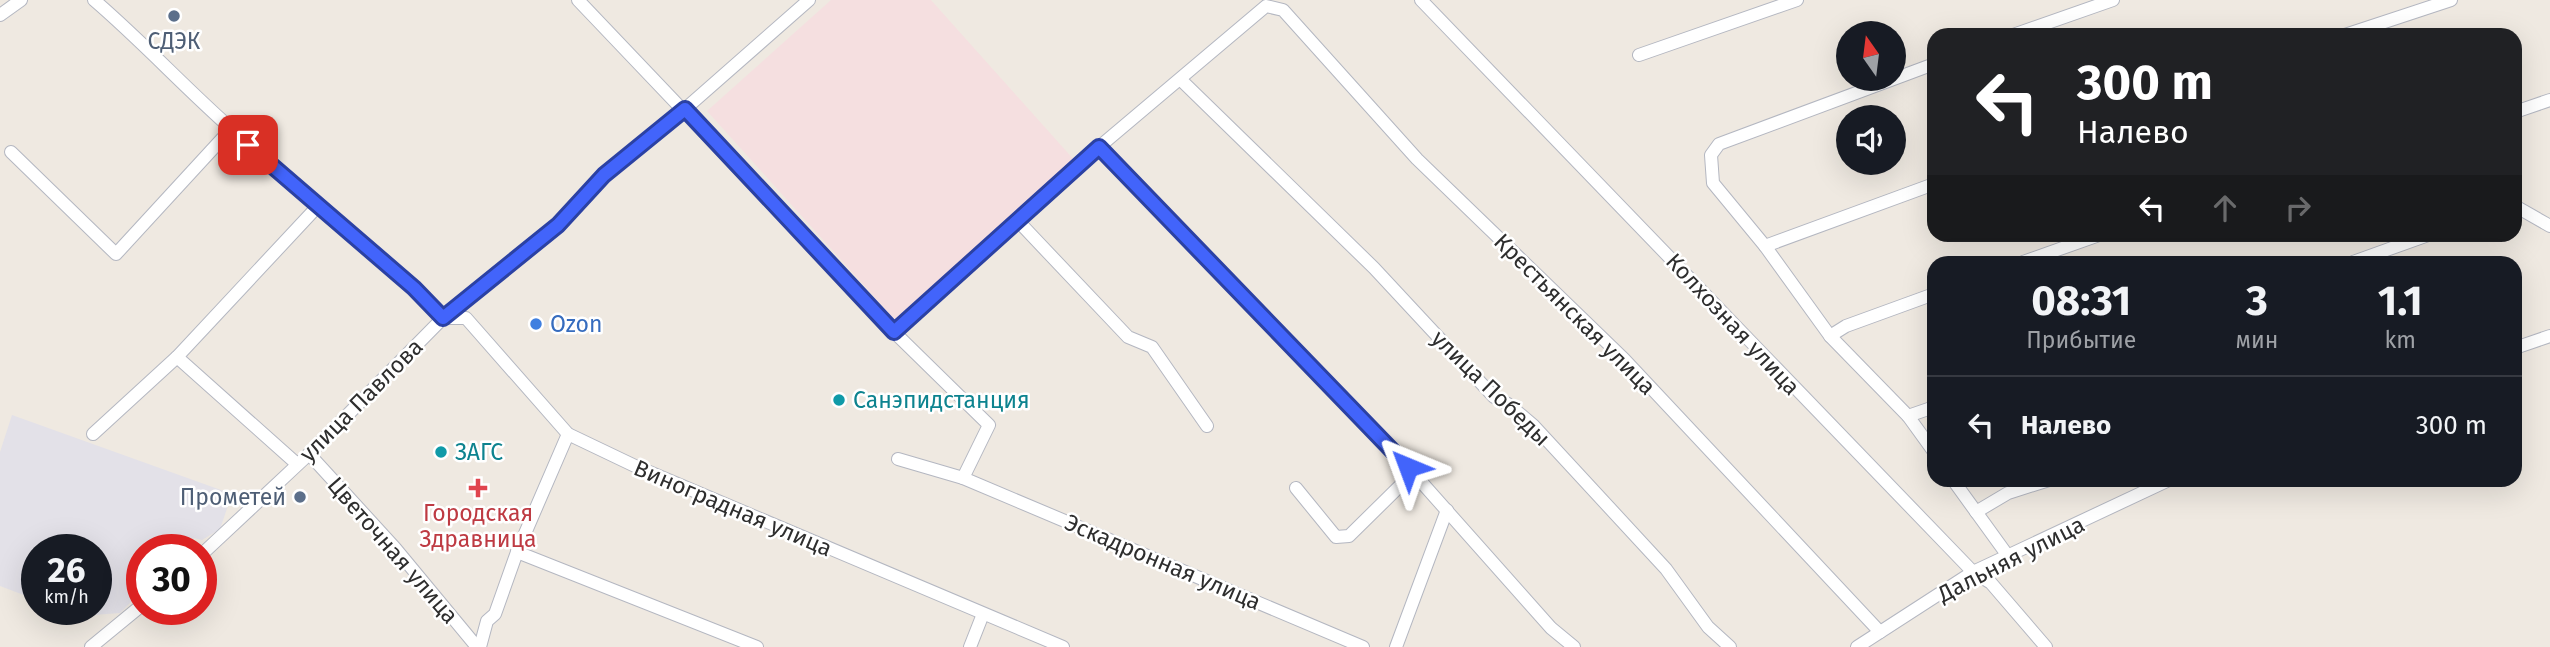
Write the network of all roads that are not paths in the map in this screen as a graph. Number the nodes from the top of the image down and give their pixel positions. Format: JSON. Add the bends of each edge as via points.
{"nodes":[{"id":1,"x":21,"y":0,"type":"edge"},
{"id":2,"x":94,"y":0,"type":"edge"},
{"id":3,"x":578,"y":0,"type":"edge"},
{"id":4,"x":809,"y":0,"type":"edge"},
{"id":5,"x":1421,"y":0,"type":"edge"},
{"id":6,"x":1797,"y":0,"type":"edge"},
{"id":7,"x":2113,"y":0,"type":"edge"},
{"id":8,"x":2451,"y":0,"type":"edge"},
{"id":9,"x":0,"y":15,"type":"edge"},
{"id":10,"x":2033,"y":28,"type":"edge"},
{"id":11,"x":2366,"y":28,"type":"edge"},
{"id":12,"x":1639,"y":55,"type":"dead end"},
{"id":13,"x":1927,"y":67,"type":"edge"},
{"id":14,"x":1181,"y":80,"type":"junction"},
{"id":15,"x":2550,"y":100,"type":"edge"},
{"id":16,"x":685,"y":109,"type":"junction"},
{"id":17,"x":2522,"y":110,"type":"edge"},
{"id":18,"x":231,"y":129,"type":"junction"},
{"id":19,"x":1099,"y":147,"type":"junction"},
{"id":20,"x":11,"y":152,"type":"dead end"},
{"id":21,"x":1927,"y":187,"type":"edge"},
{"id":22,"x":318,"y":206,"type":"junction"},
{"id":23,"x":2522,"y":210,"type":"edge"},
{"id":24,"x":1018,"y":221,"type":"junction"},
{"id":25,"x":2550,"y":226,"type":"edge"},
{"id":26,"x":2080,"y":242,"type":"edge"},
{"id":27,"x":2409,"y":242,"type":"edge"},
{"id":28,"x":1765,"y":246,"type":"junction"},
{"id":29,"x":2041,"y":256,"type":"edge"},
{"id":30,"x":2370,"y":256,"type":"edge"},
{"id":31,"x":1927,"y":297,"type":"edge"},
{"id":32,"x":443,"y":318,"type":"junction"},
{"id":33,"x":894,"y":332,"type":"junction"},
{"id":34,"x":1830,"y":336,"type":"junction"},
{"id":35,"x":2550,"y":336,"type":"edge"},
{"id":36,"x":2522,"y":346,"type":"edge"},
{"id":37,"x":177,"y":357,"type":"junction"},
{"id":38,"x":1927,"y":409,"type":"edge"},
{"id":39,"x":1908,"y":416,"type":"junction"},
{"id":40,"x":1207,"y":426,"type":"dead end"},
{"id":41,"x":93,"y":434,"type":"dead end"},
{"id":42,"x":568,"y":434,"type":"junction"},
{"id":43,"x":1927,"y":442,"type":"edge"},
{"id":44,"x":309,"y":454,"type":"junction"},
{"id":45,"x":898,"y":459,"type":"dead end"},
{"id":46,"x":297,"y":464,"type":"junction"},
{"id":47,"x":1413,"y":473,"type":"junction"},
{"id":48,"x":963,"y":478,"type":"junction"},
{"id":49,"x":1958,"y":487,"type":"edge"},
{"id":50,"x":2027,"y":487,"type":"edge"},
{"id":51,"x":2154,"y":487,"type":"edge"},
{"id":52,"x":1296,"y":488,"type":"dead end"},
{"id":53,"x":1447,"y":510,"type":"junction"},
{"id":54,"x":1976,"y":512,"type":"junction"},
{"id":55,"x":217,"y":540,"type":"edge"},
{"id":56,"x":517,"y":552,"type":"junction"},
{"id":57,"x":2008,"y":556,"type":"junction"},
{"id":58,"x":1973,"y":572,"type":"junction"},
{"id":59,"x":983,"y":614,"type":"junction"},
{"id":60,"x":126,"y":618,"type":"edge"},
{"id":61,"x":1880,"y":632,"type":"junction"},
{"id":62,"x":1866,"y":645,"type":"edge"},
{"id":63,"x":91,"y":647,"type":"edge"},
{"id":64,"x":479,"y":647,"type":"edge"},
{"id":65,"x":757,"y":647,"type":"edge"},
{"id":66,"x":970,"y":647,"type":"edge"},
{"id":67,"x":1063,"y":647,"type":"edge"},
{"id":68,"x":1363,"y":647,"type":"edge"},
{"id":69,"x":1396,"y":647,"type":"edge"},
{"id":70,"x":1574,"y":647,"type":"edge"},
{"id":71,"x":1730,"y":647,"type":"edge"},
{"id":72,"x":2046,"y":647,"type":"edge"}],
"edges":[{"from":1,"to":9,"type":"street"},
{"from":2,"to":18,"type":"street"},
{"from":3,"to":16,"type":"street"},
{"from":4,"to":16,"type":"street","name":"улица Павлова"},
{"from":5,"to":58,"type":"street","name":"Колхозная улица"},
{"from":6,"to":12,"type":"street"},
{"from":7,"to":10,"type":"street"},
{"from":8,"to":11,"type":"street"},
{"from":13,"to":28,"type":"street","via":[[1719,144],[1710,155],[1713,183]]},
{"from":14,"to":19,"type":"street"},
{"from":14,"to":61,"type":"street","name":"Крестьянская улица","via":[[1266,6],[1283,10],[1417,159],[1623,359]]},
{"from":14,"to":71,"type":"street","name":"улица Победы","via":[[1374,268],[1494,397],[1533,425],[1659,561],[1708,627]]},
{"from":15,"to":17,"type":"street"},
{"from":16,"to":32,"type":"street","name":"улица Павлова","via":[[604,175],[558,225]]},
{"from":16,"to":33,"type":"street"},
{"from":18,"to":20,"type":"street","via":[[116,254]]},
{"from":18,"to":22,"type":"street"},
{"from":19,"to":24,"type":"street"},
{"from":19,"to":47,"type":"street"},
{"from":21,"to":28,"type":"street"},
{"from":22,"to":32,"type":"street"},
{"from":22,"to":37,"type":"street"},
{"from":23,"to":25,"type":"street"},
{"from":24,"to":33,"type":"street"},
{"from":24,"to":40,"type":"street","via":[[1128,337],[1152,347]]},
{"from":26,"to":29,"type":"street"},
{"from":27,"to":30,"type":"street"},
{"from":28,"to":34,"type":"street"},
{"from":31,"to":34,"type":"street"},
{"from":32,"to":42,"type":"street","name":"Виноградная улица","via":[[466,318]]},
{"from":32,"to":44,"type":"street","name":"улица Павлова"},
{"from":33,"to":48,"type":"street","via":[[989,425]]},
{"from":34,"to":39,"type":"street"},
{"from":35,"to":36,"type":"street"},
{"from":37,"to":41,"type":"street"},
{"from":37,"to":46,"type":"street"},
{"from":38,"to":39,"type":"street"},
{"from":39,"to":43,"type":"street"},
{"from":42,"to":56,"type":"street"},
{"from":42,"to":59,"type":"street","name":"Виноградная улица"},
{"from":44,"to":46,"type":"street","name":"улица Павлова"},
{"from":44,"to":64,"type":"street","name":"Цветочная улица"},
{"from":45,"to":48,"type":"street","name":"Эскадронная улица"},
{"from":46,"to":55,"type":"street","name":"улица Павлова"},
{"from":47,"to":52,"type":"street","via":[[1349,536],[1336,537]]},
{"from":47,"to":53,"type":"street"},
{"from":48,"to":68,"type":"street","name":"Эскадронная улица"},
{"from":49,"to":54,"type":"street"},
{"from":50,"to":54,"type":"street"},
{"from":51,"to":57,"type":"street","name":"Дальняя улица"},
{"from":53,"to":69,"type":"street"},
{"from":53,"to":70,"type":"street","via":[[1551,628]]},
{"from":54,"to":57,"type":"street"},
{"from":56,"to":64,"type":"street"},
{"from":56,"to":65,"type":"street"},
{"from":57,"to":58,"type":"street","name":"Дальняя улица"},
{"from":58,"to":61,"type":"street","name":"Дальняя улица"},
{"from":58,"to":72,"type":"street","name":"Колхозная улица","via":[[1991,583]]},
{"from":59,"to":66,"type":"street"},
{"from":59,"to":67,"type":"street","name":"Виноградная улица"},
{"from":60,"to":63,"type":"street"},
{"from":61,"to":62,"type":"street","name":"Дальняя улица"}]}
